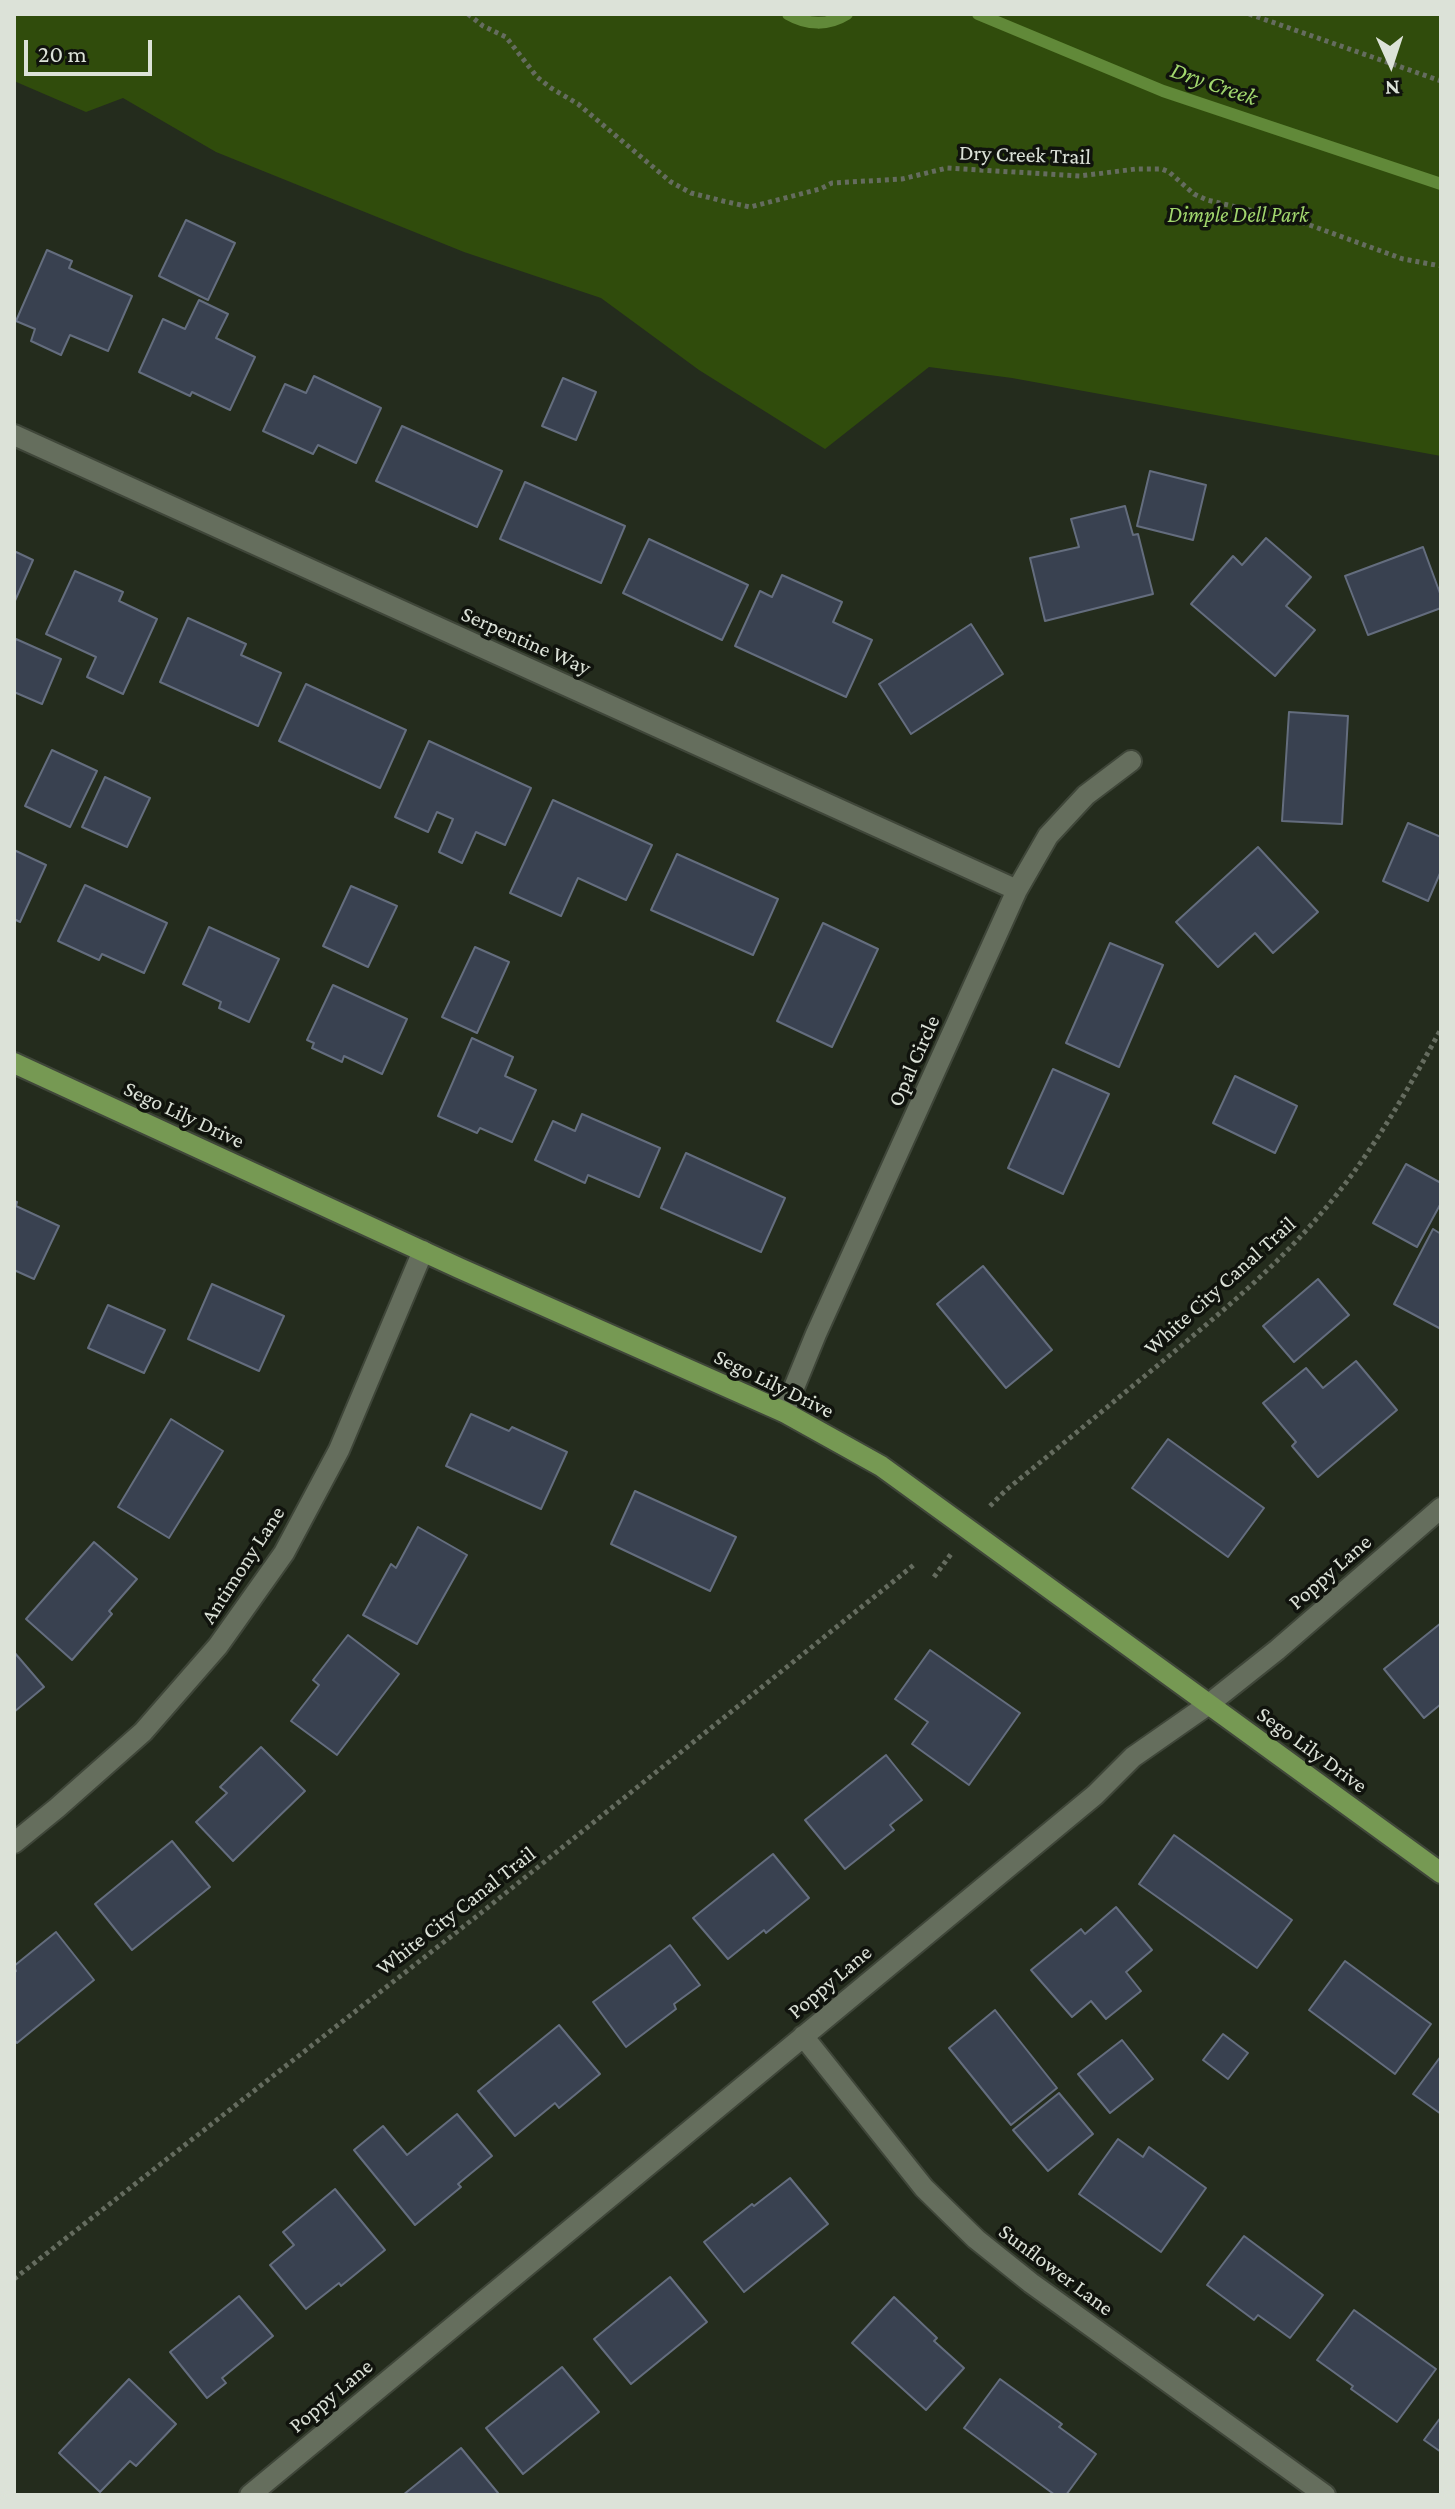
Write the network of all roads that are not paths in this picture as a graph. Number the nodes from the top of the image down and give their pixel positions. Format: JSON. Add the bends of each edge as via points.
{"nodes":[{"id":1,"x":14,"y":435,"type":"edge"},
{"id":2,"x":1131,"y":761,"type":"dead end"},
{"id":3,"x":1017,"y":890,"type":"junction"},
{"id":4,"x":14,"y":1063,"type":"edge"},
{"id":5,"x":423,"y":1251,"type":"junction"},
{"id":6,"x":784,"y":1412,"type":"junction"},
{"id":7,"x":1441,"y":1508,"type":"edge"},
{"id":8,"x":1209,"y":1704,"type":"junction"},
{"id":9,"x":14,"y":1843,"type":"edge"},
{"id":10,"x":1441,"y":1873,"type":"edge"},
{"id":11,"x":803,"y":2036,"type":"junction"},
{"id":12,"x":250,"y":2495,"type":"edge"},
{"id":13,"x":1325,"y":2495,"type":"edge"}],
"edges":[{"from":1,"to":3,"type":"street","name":"Serpentine Way"},
{"from":2,"to":3,"type":"street","name":"Opal Circle","via":[[1086,795],[1048,836]]},
{"from":3,"to":6,"type":"street","name":"Opal Circle"},
{"from":4,"to":5,"type":"main road","name":"Sego Lily Drive"},
{"from":5,"to":6,"type":"main road","name":"Sego Lily Drive"},
{"from":5,"to":9,"type":"street","name":"Antimony Lane","via":[[339,1450],[284,1553],[218,1646],[143,1732]]},
{"from":6,"to":8,"type":"main road","name":"Sego Lily Drive","via":[[881,1466]]},
{"from":7,"to":8,"type":"street","name":"Poppy Lane"},
{"from":8,"to":10,"type":"main road","name":"Sego Lily Drive"},
{"from":8,"to":11,"type":"street","name":"Poppy Lane","via":[[1133,1757],[1095,1795]]},
{"from":11,"to":12,"type":"street","name":"Poppy Lane"},
{"from":11,"to":13,"type":"street","name":"Sunflower Lane","via":[[924,2188],[976,2239]]}]}
